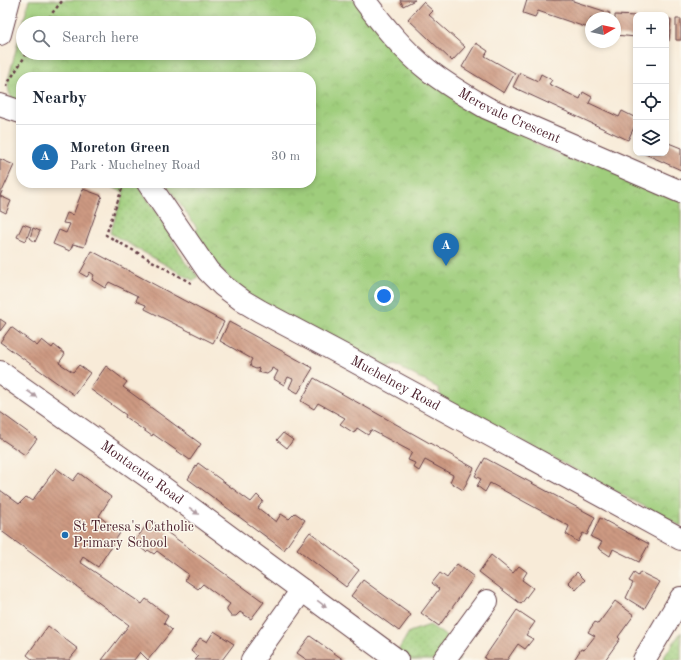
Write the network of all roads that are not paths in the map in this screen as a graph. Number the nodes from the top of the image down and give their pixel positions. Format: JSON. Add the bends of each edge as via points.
{"nodes":[{"id":1,"x":9,"y":0,"type":"edge"},
{"id":2,"x":364,"y":0,"type":"edge"},
{"id":3,"x":0,"y":34,"type":"edge"},
{"id":4,"x":151,"y":188,"type":"edge"},
{"id":5,"x":681,"y":192,"type":"edge"},
{"id":6,"x":0,"y":372,"type":"edge"},
{"id":7,"x":681,"y":539,"type":"edge"},
{"id":8,"x":302,"y":590,"type":"junction"},
{"id":9,"x":681,"y":598,"type":"edge"},
{"id":10,"x":487,"y":601,"type":"dead end"},
{"id":11,"x":252,"y":660,"type":"edge"},
{"id":12,"x":397,"y":660,"type":"edge"},
{"id":13,"x":444,"y":660,"type":"edge"},
{"id":14,"x":644,"y":660,"type":"edge"}],
"edges":[{"from":1,"to":3,"type":"street"},
{"from":2,"to":5,"type":"street","name":"Merevale Crescent","via":[[388,30],[421,63],[464,95],[487,108]]},
{"from":4,"to":7,"type":"street","name":"Muchelney Road","via":[[208,271],[242,301]]},
{"from":6,"to":8,"type":"street","name":"Montacute Road","one_way":true,"via":[[160,485]]},
{"from":8,"to":11,"type":"street"},
{"from":8,"to":12,"type":"street","name":"Montacute Road","one_way":true},
{"from":9,"to":14,"type":"street"},
{"from":10,"to":13,"type":"street"}]}
